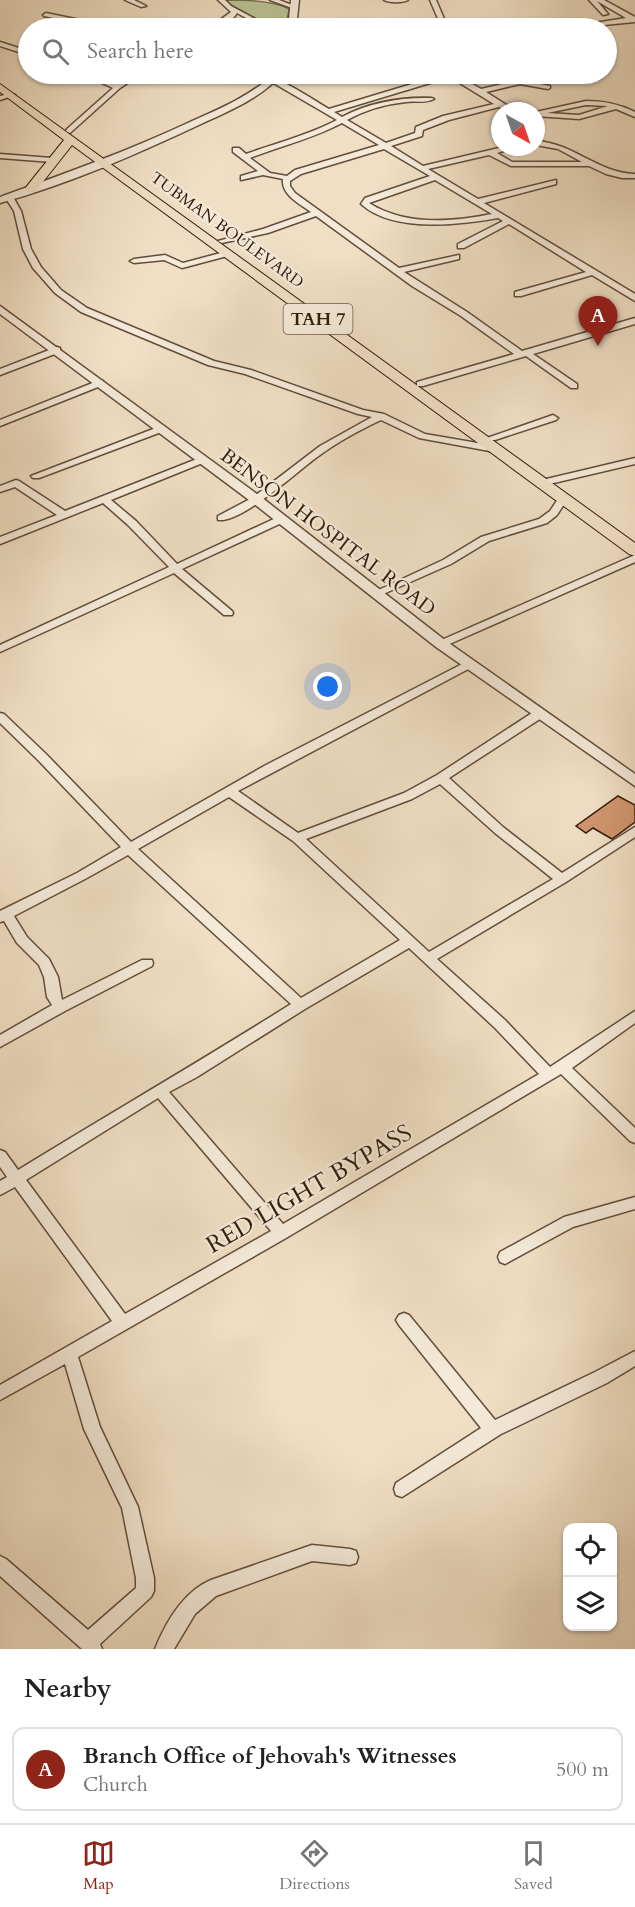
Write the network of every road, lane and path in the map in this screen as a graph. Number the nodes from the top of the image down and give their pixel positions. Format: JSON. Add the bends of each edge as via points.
{"nodes":[{"id":1,"x":128,"y":0,"type":"edge"},
{"id":2,"x":221,"y":0,"type":"edge"},
{"id":3,"x":273,"y":0,"type":"edge"},
{"id":4,"x":387,"y":0,"type":"edge"},
{"id":5,"x":405,"y":0,"type":"edge"},
{"id":6,"x":433,"y":0,"type":"edge"},
{"id":7,"x":592,"y":0,"type":"edge"},
{"id":8,"x":599,"y":0,"type":"edge"},
{"id":9,"x":294,"y":4,"type":"edge"},
{"id":10,"x":143,"y":6,"type":"dead end"},
{"id":11,"x":231,"y":8,"type":"junction"},
{"id":12,"x":604,"y":14,"type":"dead end"},
{"id":13,"x":46,"y":15,"type":"dead end"},
{"id":14,"x":61,"y":18,"type":"edge"},
{"id":15,"x":229,"y":18,"type":"edge"},
{"id":16,"x":250,"y":18,"type":"edge"},
{"id":17,"x":441,"y":18,"type":"edge"},
{"id":18,"x":634,"y":20,"type":"edge"},
{"id":19,"x":617,"y":22,"type":"edge"},
{"id":20,"x":0,"y":44,"type":"edge"},
{"id":21,"x":18,"y":50,"type":"edge"},
{"id":22,"x":0,"y":80,"type":"edge"},
{"id":23,"x":110,"y":84,"type":"edge"},
{"id":24,"x":123,"y":84,"type":"edge"},
{"id":25,"x":264,"y":84,"type":"edge"},
{"id":26,"x":286,"y":84,"type":"edge"},
{"id":27,"x":417,"y":84,"type":"edge"},
{"id":28,"x":470,"y":84,"type":"edge"},
{"id":29,"x":512,"y":84,"type":"edge"},
{"id":30,"x":531,"y":84,"type":"edge"},
{"id":31,"x":118,"y":87,"type":"junction"},
{"id":32,"x":548,"y":87,"type":"dead end"},
{"id":33,"x":482,"y":92,"type":"junction"},
{"id":34,"x":4,"y":93,"type":"edge"},
{"id":35,"x":430,"y":99,"type":"dead end"},
{"id":36,"x":498,"y":102,"type":"edge"},
{"id":37,"x":616,"y":106,"type":"junction"},
{"id":38,"x":491,"y":107,"type":"edge"},
{"id":39,"x":328,"y":111,"type":"junction"},
{"id":40,"x":545,"y":112,"type":"edge"},
{"id":41,"x":545,"y":115,"type":"edge"},
{"id":42,"x":635,"y":115,"type":"edge"},
{"id":43,"x":342,"y":120,"type":"junction"},
{"id":44,"x":70,"y":135,"type":"junction"},
{"id":45,"x":545,"y":143,"type":"edge"},
{"id":46,"x":385,"y":146,"type":"junction"},
{"id":47,"x":236,"y":150,"type":"dead end"},
{"id":48,"x":490,"y":152,"type":"joint"},
{"id":49,"x":0,"y":156,"type":"edge"},
{"id":50,"x":245,"y":157,"type":"junction"},
{"id":51,"x":52,"y":160,"type":"junction"},
{"id":52,"x":110,"y":162,"type":"junction"},
{"id":53,"x":591,"y":164,"type":"junction"},
{"id":54,"x":422,"y":168,"type":"junction"},
{"id":55,"x":264,"y":172,"type":"junction"},
{"id":56,"x":635,"y":176,"type":"edge"},
{"id":57,"x":436,"y":177,"type":"junction"},
{"id":58,"x":244,"y":178,"type":"dead end"},
{"id":59,"x":288,"y":178,"type":"junction"},
{"id":60,"x":553,"y":182,"type":"dead end"},
{"id":61,"x":31,"y":189,"type":"junction"},
{"id":62,"x":4,"y":199,"type":"edge"},
{"id":63,"x":477,"y":202,"type":"junction"},
{"id":64,"x":317,"y":213,"type":"junction"},
{"id":65,"x":500,"y":215,"type":"junction"},
{"id":66,"x":509,"y":221,"type":"junction"},
{"id":67,"x":461,"y":246,"type":"dead end"},
{"id":68,"x":225,"y":247,"type":"junction"},
{"id":69,"x":456,"y":257,"type":"dead end"},
{"id":70,"x":134,"y":261,"type":"dead end"},
{"id":71,"x":398,"y":271,"type":"junction"},
{"id":72,"x":594,"y":272,"type":"junction"},
{"id":73,"x":518,"y":294,"type":"dead end"},
{"id":74,"x":635,"y":298,"type":"edge"},
{"id":75,"x":0,"y":309,"type":"edge"},
{"id":76,"x":635,"y":321,"type":"edge"},
{"id":77,"x":57,"y":350,"type":"junction"},
{"id":78,"x":525,"y":355,"type":"junction"},
{"id":79,"x":0,"y":372,"type":"edge"},
{"id":80,"x":100,"y":383,"type":"junction"},
{"id":81,"x":420,"y":384,"type":"junction"},
{"id":82,"x":574,"y":387,"type":"dead end"},
{"id":83,"x":381,"y":416,"type":"junction"},
{"id":84,"x":553,"y":418,"type":"dead end"},
{"id":85,"x":0,"y":423,"type":"edge"},
{"id":86,"x":161,"y":429,"type":"junction"},
{"id":87,"x":494,"y":443,"type":"junction"},
{"id":88,"x":202,"y":460,"type":"junction"},
{"id":89,"x":635,"y":461,"type":"edge"},
{"id":90,"x":36,"y":476,"type":"dead end"},
{"id":91,"x":546,"y":482,"type":"junction"},
{"id":92,"x":0,"y":489,"type":"edge"},
{"id":93,"x":562,"y":498,"type":"junction"},
{"id":94,"x":104,"y":499,"type":"junction"},
{"id":95,"x":257,"y":500,"type":"junction"},
{"id":96,"x":64,"y":515,"type":"junction"},
{"id":97,"x":222,"y":518,"type":"dead end"},
{"id":98,"x":282,"y":519,"type":"junction"},
{"id":99,"x":0,"y":541,"type":"edge"},
{"id":100,"x":635,"y":541,"type":"edge"},
{"id":101,"x":635,"y":551,"type":"edge"},
{"id":102,"x":635,"y":558,"type":"edge"},
{"id":103,"x":175,"y":567,"type":"junction"},
{"id":104,"x":377,"y":593,"type":"junction"},
{"id":105,"x":228,"y":613,"type":"dead end"},
{"id":106,"x":441,"y":644,"type":"junction"},
{"id":107,"x":0,"y":649,"type":"edge"},
{"id":108,"x":470,"y":664,"type":"junction"},
{"id":109,"x":539,"y":714,"type":"junction"},
{"id":110,"x":0,"y":717,"type":"edge"},
{"id":111,"x":441,"y":778,"type":"junction"},
{"id":112,"x":635,"y":782,"type":"edge"},
{"id":113,"x":228,"y":791,"type":"junction"},
{"id":114,"x":635,"y":831,"type":"edge"},
{"id":115,"x":297,"y":838,"type":"junction"},
{"id":116,"x":130,"y":849,"type":"junction"},
{"id":117,"x":562,"y":879,"type":"junction"},
{"id":118,"x":3,"y":915,"type":"edge"},
{"id":119,"x":408,"y":942,"type":"junction"},
{"id":120,"x":428,"y":959,"type":"junction"},
{"id":121,"x":147,"y":963,"type":"dead end"},
{"id":122,"x":300,"y":1005,"type":"junction"},
{"id":123,"x":60,"y":1007,"type":"junction"},
{"id":124,"x":635,"y":1016,"type":"edge"},
{"id":125,"x":0,"y":1042,"type":"edge"},
{"id":126,"x":556,"y":1071,"type":"junction"},
{"id":127,"x":159,"y":1090,"type":"junction"},
{"id":128,"x":635,"y":1137,"type":"edge"},
{"id":129,"x":0,"y":1156,"type":"edge"},
{"id":130,"x":18,"y":1179,"type":"junction"},
{"id":131,"x":0,"y":1189,"type":"edge"},
{"id":132,"x":635,"y":1203,"type":"edge"},
{"id":133,"x":280,"y":1233,"type":"junction"},
{"id":134,"x":505,"y":1257,"type":"dead end"},
{"id":135,"x":404,"y":1320,"type":"dead end"},
{"id":136,"x":122,"y":1323,"type":"junction"},
{"id":137,"x":69,"y":1353,"type":"junction"},
{"id":138,"x":635,"y":1358,"type":"edge"},
{"id":139,"x":0,"y":1393,"type":"edge"},
{"id":140,"x":493,"y":1430,"type":"junction"},
{"id":141,"x":402,"y":1489,"type":"dead end"},
{"id":142,"x":350,"y":1557,"type":"dead end"},
{"id":143,"x":0,"y":1565,"type":"edge"},
{"id":144,"x":90,"y":1645,"type":"edge"},
{"id":145,"x":164,"y":1649,"type":"edge"}],
"edges":[{"from":1,"to":10,"type":"street"},
{"from":2,"to":11,"type":"street"},
{"from":3,"to":9,"type":"street"},
{"from":4,"to":5,"type":"street"},
{"from":6,"to":17,"type":"street"},
{"from":7,"to":12,"type":"street"},
{"from":8,"to":18,"type":"street"},
{"from":11,"to":15,"type":"street","via":[[234,12]]},
{"from":11,"to":16,"type":"street"},
{"from":13,"to":14,"type":"street"},
{"from":18,"to":19,"type":"street"},
{"from":20,"to":21,"type":"street"},
{"from":22,"to":44,"type":"highway","name":"TUBMAN BOULEVARD","number":"TAH 7"},
{"from":23,"to":31,"type":"street"},
{"from":24,"to":31,"type":"street"},
{"from":25,"to":52,"type":"street","via":[[233,105]]},
{"from":26,"to":39,"type":"street"},
{"from":27,"to":39,"type":"street"},
{"from":28,"to":33,"type":"street"},
{"from":29,"to":33,"type":"street"},
{"from":30,"to":32,"type":"street"},
{"from":31,"to":44,"type":"street"},
{"from":33,"to":36,"type":"street"},
{"from":34,"to":44,"type":"highway","name":"TUBMAN BOULEVARD","number":"TAH 7"},
{"from":35,"to":43,"type":"street","via":[[371,106]]},
{"from":37,"to":40,"type":"street","via":[[584,102]]},
{"from":37,"to":41,"type":"street","via":[[579,117]]},
{"from":37,"to":42,"type":"street"},
{"from":38,"to":46,"type":"street","via":[[431,123],[412,138]]},
{"from":39,"to":43,"type":"street"},
{"from":43,"to":46,"type":"street"},
{"from":43,"to":50,"type":"street","via":[[313,135],[293,138]]},
{"from":44,"to":51,"type":"highway"},
{"from":44,"to":52,"type":"highway","name":"TUBMAN BOULEVARD","number":"TAH 7"},
{"from":45,"to":53,"type":"street"},
{"from":46,"to":54,"type":"street"},
{"from":46,"to":59,"type":"street"},
{"from":47,"to":50,"type":"street"},
{"from":48,"to":53,"type":"street","via":[[511,164]]},
{"from":48,"to":54,"type":"street"},
{"from":49,"to":51,"type":"street"},
{"from":50,"to":55,"type":"street"},
{"from":51,"to":61,"type":"highway"},
{"from":52,"to":61,"type":"street"},
{"from":52,"to":68,"type":"highway","name":"TUBMAN BOULEVARD","number":"TAH 7"},
{"from":53,"to":56,"type":"street","via":[[615,175]]},
{"from":54,"to":57,"type":"street"},
{"from":55,"to":58,"type":"street"},
{"from":55,"to":59,"type":"street"},
{"from":57,"to":63,"type":"street"},
{"from":57,"to":65,"type":"street","via":[[365,204],[383,215],[411,221],[459,222]]},
{"from":59,"to":64,"type":"street","via":[[287,189]]},
{"from":60,"to":63,"type":"street"},
{"from":61,"to":62,"type":"street"},
{"from":62,"to":83,"type":"street","via":[[21,216],[27,249],[38,271],[66,299],[84,310],[211,363]]},
{"from":63,"to":65,"type":"street"},
{"from":64,"to":68,"type":"street"},
{"from":64,"to":71,"type":"street"},
{"from":65,"to":66,"type":"street"},
{"from":66,"to":67,"type":"street"},
{"from":66,"to":72,"type":"street"},
{"from":68,"to":70,"type":"street","via":[[182,266],[165,257]]},
{"from":68,"to":81,"type":"highway","name":"TUBMAN BOULEVARD","number":"TAH 7"},
{"from":68,"to":87,"type":"highway","name":"TUBMAN BOULEVARD","number":"TAH 7"},
{"from":69,"to":71,"type":"street"},
{"from":71,"to":78,"type":"street"},
{"from":72,"to":73,"type":"street"},
{"from":72,"to":74,"type":"street"},
{"from":75,"to":77,"type":"street","name":"BENSON HOSPITAL ROAD"},
{"from":76,"to":78,"type":"street"},
{"from":77,"to":79,"type":"street"},
{"from":77,"to":80,"type":"street","name":"BENSON HOSPITAL ROAD"},
{"from":78,"to":81,"type":"street"},
{"from":78,"to":82,"type":"street"},
{"from":80,"to":85,"type":"street"},
{"from":80,"to":86,"type":"street","name":"BENSON HOSPITAL ROAD"},
{"from":81,"to":87,"type":"highway","name":"TUBMAN BOULEVARD","number":"TAH 7"},
{"from":83,"to":87,"type":"street","via":[[438,440]]},
{"from":83,"to":95,"type":"street","via":[[306,460]]},
{"from":84,"to":87,"type":"street"},
{"from":86,"to":88,"type":"street","name":"BENSON HOSPITAL ROAD"},
{"from":86,"to":90,"type":"street"},
{"from":87,"to":91,"type":"highway","name":"TUBMAN BOULEVARD","number":"TAH 7"},
{"from":88,"to":94,"type":"street"},
{"from":88,"to":95,"type":"street","name":"BENSON HOSPITAL ROAD"},
{"from":89,"to":91,"type":"street"},
{"from":91,"to":93,"type":"highway","name":"TUBMAN BOULEVARD","number":"TAH 7"},
{"from":91,"to":100,"type":"highway","name":"TUBMAN BOULEVARD","number":"TAH 7"},
{"from":92,"to":96,"type":"street","via":[[16,483]]},
{"from":93,"to":101,"type":"highway","name":"TUBMAN BOULEVARD","number":"TAH 7"},
{"from":93,"to":104,"type":"street","via":[[554,513],[543,521],[485,539],[447,562]]},
{"from":94,"to":96,"type":"street"},
{"from":94,"to":103,"type":"street"},
{"from":95,"to":97,"type":"street"},
{"from":95,"to":98,"type":"street","name":"BENSON HOSPITAL ROAD"},
{"from":96,"to":99,"type":"street"},
{"from":98,"to":103,"type":"street"},
{"from":98,"to":104,"type":"street","name":"BENSON HOSPITAL ROAD"},
{"from":102,"to":106,"type":"street"},
{"from":103,"to":105,"type":"street"},
{"from":103,"to":107,"type":"street"},
{"from":104,"to":106,"type":"street","name":"BENSON HOSPITAL ROAD"},
{"from":106,"to":108,"type":"street","name":"BENSON HOSPITAL ROAD"},
{"from":108,"to":109,"type":"street","name":"BENSON HOSPITAL ROAD"},
{"from":108,"to":113,"type":"street"},
{"from":109,"to":111,"type":"street"},
{"from":109,"to":112,"type":"street","name":"BENSON HOSPITAL ROAD"},
{"from":110,"to":116,"type":"street"},
{"from":111,"to":115,"type":"street","via":[[380,809]]},
{"from":111,"to":117,"type":"street"},
{"from":113,"to":115,"type":"street"},
{"from":113,"to":116,"type":"street"},
{"from":114,"to":117,"type":"street"},
{"from":115,"to":119,"type":"street"},
{"from":116,"to":118,"type":"street"},
{"from":116,"to":122,"type":"street"},
{"from":117,"to":120,"type":"street"},
{"from":118,"to":123,"type":"street","via":[[44,962]]},
{"from":119,"to":120,"type":"street"},
{"from":119,"to":122,"type":"street"},
{"from":120,"to":126,"type":"street"},
{"from":121,"to":123,"type":"street"},
{"from":122,"to":127,"type":"street"},
{"from":123,"to":125,"type":"street"},
{"from":124,"to":126,"type":"street","name":"RED LIGHT BYPASS"},
{"from":126,"to":128,"type":"street"},
{"from":126,"to":133,"type":"street","name":"RED LIGHT BYPASS"},
{"from":127,"to":130,"type":"street"},
{"from":127,"to":133,"type":"street"},
{"from":129,"to":130,"type":"street"},
{"from":130,"to":131,"type":"street"},
{"from":130,"to":136,"type":"street"},
{"from":132,"to":134,"type":"street","via":[[569,1222]]},
{"from":133,"to":136,"type":"street","name":"RED LIGHT BYPASS"},
{"from":135,"to":140,"type":"street"},
{"from":136,"to":137,"type":"street","name":"RED LIGHT BYPASS"},
{"from":137,"to":139,"type":"street","name":"RED LIGHT BYPASS"},
{"from":137,"to":144,"type":"street","via":[[92,1429],[130,1507],[145,1578],[145,1591]]},
{"from":138,"to":140,"type":"street"},
{"from":140,"to":141,"type":"street"},
{"from":142,"to":145,"type":"street","via":[[312,1553],[211,1589],[185,1610]]},
{"from":143,"to":144,"type":"street"}]}
